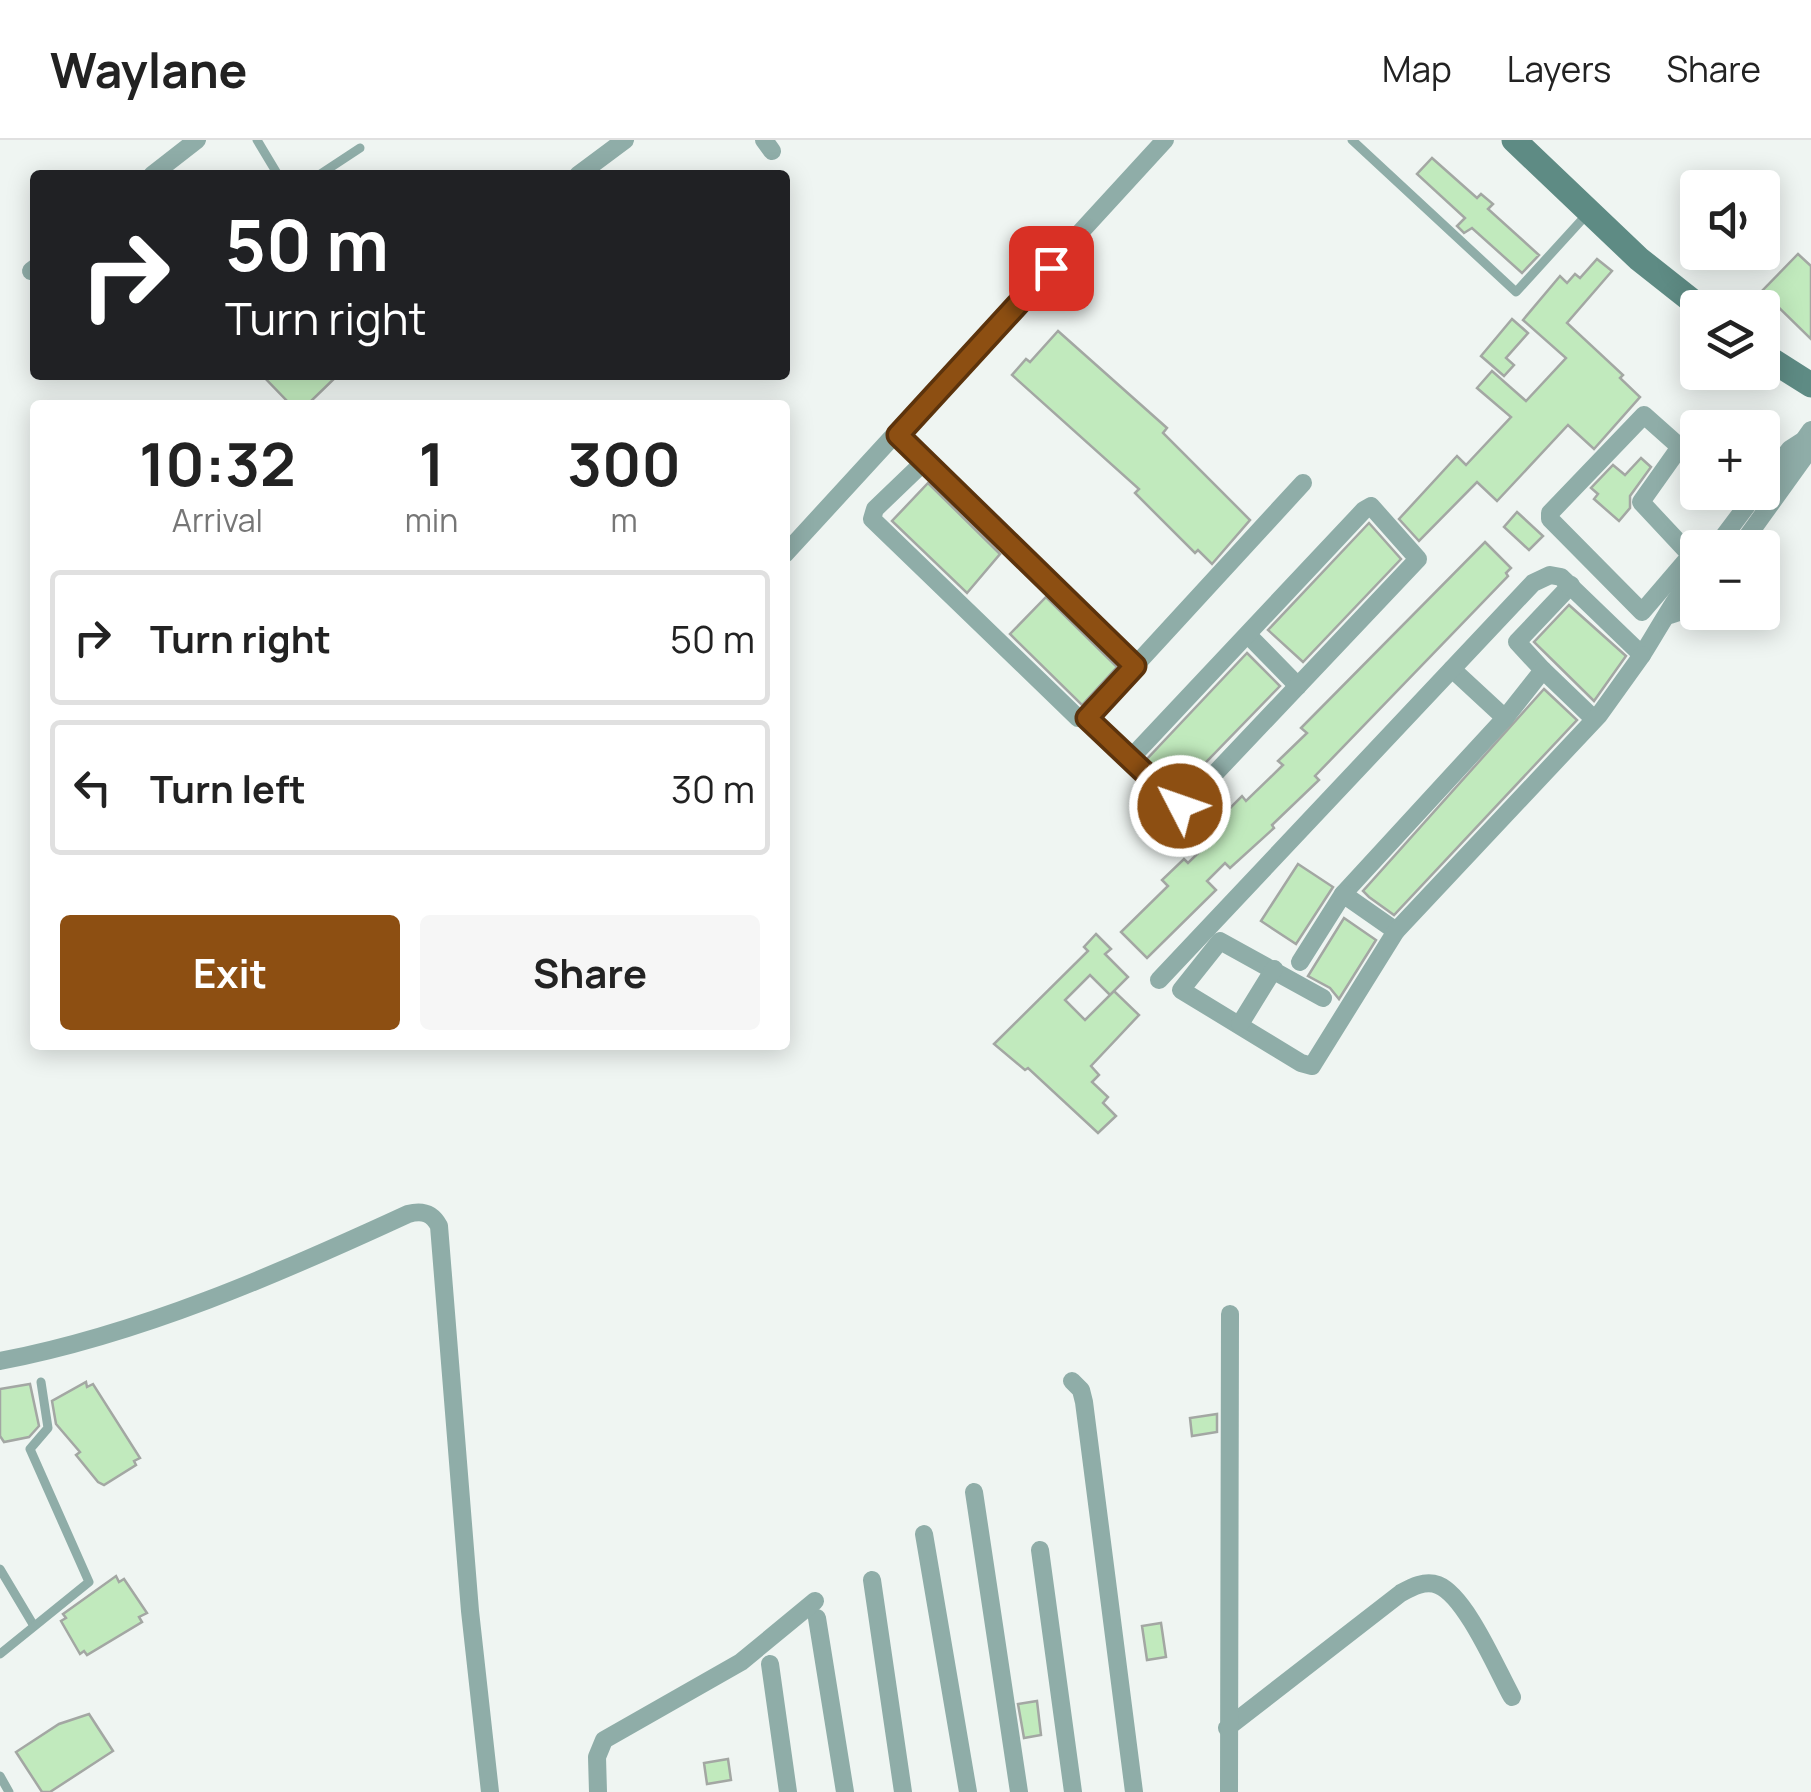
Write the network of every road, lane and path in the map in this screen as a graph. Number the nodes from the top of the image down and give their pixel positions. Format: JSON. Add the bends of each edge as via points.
{"nodes":[{"id":1,"x":196,"y":140,"type":"edge"},
{"id":2,"x":257,"y":140,"type":"edge"},
{"id":3,"x":625,"y":140,"type":"edge"},
{"id":4,"x":1165,"y":140,"type":"edge"},
{"id":5,"x":1352,"y":140,"type":"edge"},
{"id":6,"x":1514,"y":140,"type":"edge"},
{"id":7,"x":360,"y":148,"type":"dead end"},
{"id":8,"x":158,"y":170,"type":"edge"},
{"id":9,"x":275,"y":170,"type":"edge"},
{"id":10,"x":327,"y":170,"type":"edge"},
{"id":11,"x":585,"y":170,"type":"edge"},
{"id":12,"x":1589,"y":212,"type":"junction"},
{"id":13,"x":1680,"y":291,"type":"edge"},
{"id":14,"x":1780,"y":365,"type":"edge"},
{"id":15,"x":1811,"y":385,"type":"edge"},
{"id":16,"x":898,"y":435,"type":"junction"},
{"id":17,"x":1808,"y":435,"type":"edge"},
{"id":18,"x":925,"y":461,"type":"junction"},
{"id":19,"x":1780,"y":462,"type":"edge"},
{"id":20,"x":1303,"y":484,"type":"dead end"},
{"id":21,"x":1752,"y":530,"type":"edge"},
{"id":22,"x":790,"y":549,"type":"edge"},
{"id":23,"x":1695,"y":563,"type":"edge"},
{"id":24,"x":1571,"y":585,"type":"junction"},
{"id":25,"x":1680,"y":588,"type":"edge"},
{"id":26,"x":1680,"y":611,"type":"edge"},
{"id":27,"x":1670,"y":614,"type":"junction"},
{"id":28,"x":1249,"y":636,"type":"junction"},
{"id":29,"x":1642,"y":655,"type":"junction"},
{"id":30,"x":1135,"y":666,"type":"junction"},
{"id":31,"x":1452,"y":669,"type":"junction"},
{"id":32,"x":1543,"y":670,"type":"junction"},
{"id":33,"x":1298,"y":686,"type":"junction"},
{"id":34,"x":1087,"y":718,"type":"junction"},
{"id":35,"x":1505,"y":718,"type":"junction"},
{"id":36,"x":1594,"y":719,"type":"junction"},
{"id":37,"x":1128,"y":760,"type":"junction"},
{"id":38,"x":1343,"y":894,"type":"junction"},
{"id":39,"x":1396,"y":931,"type":"junction"},
{"id":40,"x":1213,"y":936,"type":"junction"},
{"id":41,"x":1300,"y":962,"type":"dead end"},
{"id":42,"x":1274,"y":970,"type":"junction"},
{"id":43,"x":1159,"y":980,"type":"dead end"},
{"id":44,"x":1323,"y":998,"type":"dead end"},
{"id":45,"x":1240,"y":1024,"type":"junction"},
{"id":46,"x":1230,"y":1314,"type":"dead end"},
{"id":47,"x":0,"y":1361,"type":"edge"},
{"id":48,"x":1072,"y":1381,"type":"dead end"},
{"id":49,"x":41,"y":1382,"type":"dead end"},
{"id":50,"x":974,"y":1492,"type":"dead end"},
{"id":51,"x":924,"y":1534,"type":"dead end"},
{"id":52,"x":1040,"y":1550,"type":"dead end"},
{"id":53,"x":0,"y":1569,"type":"edge"},
{"id":54,"x":872,"y":1580,"type":"dead end"},
{"id":55,"x":34,"y":1626,"type":"junction"},
{"id":56,"x":0,"y":1654,"type":"edge"},
{"id":57,"x":770,"y":1664,"type":"dead end"},
{"id":58,"x":1512,"y":1696,"type":"dead end"},
{"id":59,"x":1227,"y":1728,"type":"junction"},
{"id":60,"x":0,"y":1776,"type":"edge"},
{"id":61,"x":9,"y":1792,"type":"edge"},
{"id":62,"x":490,"y":1792,"type":"edge"},
{"id":63,"x":598,"y":1792,"type":"edge"},
{"id":64,"x":788,"y":1792,"type":"edge"},
{"id":65,"x":846,"y":1792,"type":"edge"},
{"id":66,"x":904,"y":1792,"type":"edge"},
{"id":67,"x":968,"y":1792,"type":"edge"},
{"id":68,"x":1019,"y":1792,"type":"edge"},
{"id":69,"x":1073,"y":1792,"type":"edge"},
{"id":70,"x":1134,"y":1792,"type":"edge"},
{"id":71,"x":1229,"y":1792,"type":"edge"}],
"edges":[{"from":1,"to":8,"type":"street"},
{"from":2,"to":9,"type":"lane"},
{"from":3,"to":11,"type":"street"},
{"from":4,"to":16,"type":"street"},
{"from":5,"to":12,"type":"lane","via":[[1516,292]]},
{"from":6,"to":12,"type":"main road"},
{"from":7,"to":10,"type":"lane"},
{"from":12,"to":13,"type":"main road"},
{"from":14,"to":15,"type":"main road"},
{"from":16,"to":18,"type":"street"},
{"from":16,"to":22,"type":"street"},
{"from":17,"to":19,"type":"street"},
{"from":17,"to":21,"type":"street","via":[[1803,459]]},
{"from":18,"to":30,"type":"street"},
{"from":18,"to":34,"type":"street","via":[[872,519],[1078,718]]},
{"from":20,"to":30,"type":"street"},
{"from":23,"to":23,"type":"street","via":[[1641,502],[1680,447],[1644,415],[1550,519],[1642,612]]},
{"from":24,"to":29,"type":"street"},
{"from":24,"to":31,"type":"street","via":[[1550,575],[1533,583]]},
{"from":24,"to":32,"type":"street","via":[[1516,642]]},
{"from":25,"to":27,"type":"street"},
{"from":26,"to":27,"type":"street"},
{"from":27,"to":29,"type":"street"},
{"from":28,"to":33,"type":"street"},
{"from":28,"to":33,"type":"street","via":[[1371,506],[1418,559]]},
{"from":28,"to":37,"type":"street"},
{"from":29,"to":36,"type":"street"},
{"from":30,"to":34,"type":"street"},
{"from":31,"to":35,"type":"street"},
{"from":31,"to":40,"type":"street"},
{"from":32,"to":35,"type":"street"},
{"from":32,"to":36,"type":"street"},
{"from":33,"to":37,"type":"street","via":[[1186,804],[1173,802]]},
{"from":34,"to":37,"type":"street"},
{"from":35,"to":38,"type":"street"},
{"from":36,"to":39,"type":"street"},
{"from":38,"to":39,"type":"street"},
{"from":38,"to":41,"type":"street"},
{"from":39,"to":45,"type":"street","via":[[1312,1066]]},
{"from":40,"to":42,"type":"street"},
{"from":40,"to":43,"type":"street"},
{"from":40,"to":45,"type":"street","via":[[1181,990]]},
{"from":42,"to":44,"type":"street"},
{"from":42,"to":45,"type":"street"},
{"from":46,"to":59,"type":"street"},
{"from":47,"to":62,"type":"street","via":[[124,1331],[408,1214],[434,1218]]},
{"from":48,"to":70,"type":"street","via":[[1084,1402]]},
{"from":49,"to":55,"type":"lane","via":[[48,1428],[30,1449],[89,1582]]},
{"from":50,"to":68,"type":"street"},
{"from":51,"to":67,"type":"street"},
{"from":52,"to":69,"type":"street"},
{"from":53,"to":55,"type":"lane"},
{"from":54,"to":66,"type":"street"},
{"from":55,"to":56,"type":"lane"},
{"from":57,"to":64,"type":"street"},
{"from":58,"to":59,"type":"street","via":[[1460,1604],[1438,1585],[1425,1584],[1401,1593]]},
{"from":59,"to":71,"type":"street"},
{"from":60,"to":61,"type":"lane"},
{"from":63,"to":65,"type":"street","via":[[596,1756],[604,1740],[741,1662],[816,1609]]}]}
